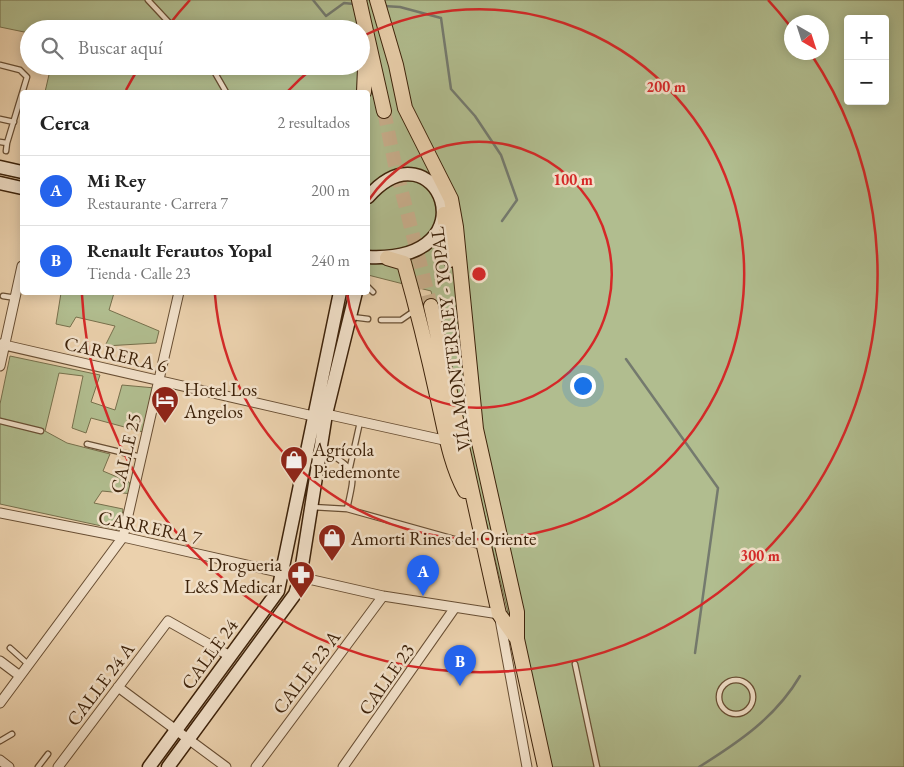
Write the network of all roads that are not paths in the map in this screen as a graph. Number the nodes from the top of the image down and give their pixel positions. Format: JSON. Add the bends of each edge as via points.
{"nodes":[{"id":1,"x":148,"y":0,"type":"edge"},
{"id":2,"x":359,"y":0,"type":"edge"},
{"id":3,"x":377,"y":0,"type":"edge"},
{"id":4,"x":167,"y":20,"type":"edge"},
{"id":5,"x":366,"y":20,"type":"edge"},
{"id":6,"x":370,"y":41,"type":"edge"},
{"id":7,"x":0,"y":65,"type":"edge"},
{"id":8,"x":20,"y":70,"type":"edge"},
{"id":9,"x":25,"y":75,"type":"edge"},
{"id":10,"x":216,"y":75,"type":"edge"},
{"id":11,"x":364,"y":75,"type":"edge"},
{"id":12,"x":23,"y":90,"type":"edge"},
{"id":13,"x":225,"y":90,"type":"edge"},
{"id":14,"x":364,"y":90,"type":"edge"},
{"id":15,"x":20,"y":101,"type":"edge"},
{"id":16,"x":405,"y":108,"type":"junction"},
{"id":17,"x":384,"y":111,"type":"tunnel mouth"},
{"id":18,"x":0,"y":119,"type":"edge"},
{"id":19,"x":14,"y":122,"type":"junction"},
{"id":20,"x":0,"y":142,"type":"edge"},
{"id":21,"x":7,"y":143,"type":"junction"},
{"id":22,"x":6,"y":151,"type":"dead end"},
{"id":23,"x":2,"y":164,"type":"edge"},
{"id":24,"x":20,"y":171,"type":"edge"},
{"id":25,"x":0,"y":183,"type":"edge"},
{"id":26,"x":20,"y":188,"type":"edge"},
{"id":27,"x":437,"y":190,"type":"junction"},
{"id":28,"x":370,"y":195,"type":"edge"},
{"id":29,"x":444,"y":214,"type":"junction"},
{"id":30,"x":370,"y":257,"type":"edge"},
{"id":31,"x":387,"y":258,"type":"junction"},
{"id":32,"x":20,"y":277,"type":"edge"},
{"id":33,"x":370,"y":289,"type":"edge"},
{"id":34,"x":373,"y":292,"type":"dead end"},
{"id":35,"x":177,"y":295,"type":"edge"},
{"id":36,"x":339,"y":295,"type":"edge"},
{"id":37,"x":355,"y":295,"type":"edge"},
{"id":38,"x":3,"y":296,"type":"dead end"},
{"id":39,"x":16,"y":298,"type":"junction"},
{"id":40,"x":431,"y":306,"type":"tunnel mouth"},
{"id":41,"x":417,"y":309,"type":"junction"},
{"id":42,"x":350,"y":316,"type":"junction"},
{"id":43,"x":368,"y":318,"type":"dead end"},
{"id":44,"x":381,"y":320,"type":"dead end"},
{"id":45,"x":3,"y":345,"type":"edge"},
{"id":46,"x":0,"y":366,"type":"edge"},
{"id":47,"x":159,"y":380,"type":"junction"},
{"id":48,"x":326,"y":414,"type":"junction"},
{"id":49,"x":313,"y":416,"type":"junction"},
{"id":50,"x":0,"y":421,"type":"edge"},
{"id":51,"x":361,"y":421,"type":"junction"},
{"id":52,"x":476,"y":429,"type":"junction"},
{"id":53,"x":41,"y":432,"type":"dead end"},
{"id":54,"x":448,"y":441,"type":"junction"},
{"id":55,"x":86,"y":444,"type":"dead end"},
{"id":56,"x":321,"y":447,"type":"junction"},
{"id":57,"x":141,"y":457,"type":"junction"},
{"id":58,"x":350,"y":467,"type":"junction"},
{"id":59,"x":311,"y":507,"type":"junction"},
{"id":60,"x":474,"y":507,"type":"junction"},
{"id":61,"x":347,"y":509,"type":"junction"},
{"id":62,"x":0,"y":513,"type":"edge"},
{"id":63,"x":123,"y":536,"type":"junction"},
{"id":64,"x":484,"y":547,"type":"junction"},
{"id":65,"x":283,"y":573,"type":"junction"},
{"id":66,"x":300,"y":578,"type":"junction"},
{"id":67,"x":383,"y":596,"type":"junction"},
{"id":68,"x":454,"y":609,"type":"junction"},
{"id":69,"x":500,"y":614,"type":"junction"},
{"id":70,"x":517,"y":639,"type":"junction"},
{"id":71,"x":10,"y":648,"type":"dead end"},
{"id":72,"x":230,"y":656,"type":"junction"},
{"id":73,"x":0,"y":661,"type":"edge"},
{"id":74,"x":575,"y":664,"type":"dead end"},
{"id":75,"x":29,"y":665,"type":"junction"},
{"id":76,"x":20,"y":676,"type":"junction"},
{"id":77,"x":118,"y":687,"type":"junction"},
{"id":78,"x":0,"y":703,"type":"edge"},
{"id":79,"x":723,"y":708,"type":"joint"},
{"id":80,"x":177,"y":730,"type":"junction"},
{"id":81,"x":12,"y":734,"type":"dead end"},
{"id":82,"x":189,"y":739,"type":"junction"},
{"id":83,"x":0,"y":741,"type":"edge"},
{"id":84,"x":48,"y":754,"type":"dead end"},
{"id":85,"x":0,"y":760,"type":"edge"},
{"id":86,"x":10,"y":767,"type":"edge"},
{"id":87,"x":38,"y":767,"type":"edge"},
{"id":88,"x":58,"y":767,"type":"edge"},
{"id":89,"x":149,"y":767,"type":"edge"},
{"id":90,"x":168,"y":767,"type":"edge"},
{"id":91,"x":226,"y":767,"type":"edge"},
{"id":92,"x":256,"y":767,"type":"edge"},
{"id":93,"x":344,"y":767,"type":"edge"},
{"id":94,"x":527,"y":767,"type":"edge"},
{"id":95,"x":545,"y":767,"type":"edge"},
{"id":96,"x":597,"y":767,"type":"edge"}],
"edges":[{"from":1,"to":4,"type":"lane"},
{"from":2,"to":5,"type":"main road"},
{"from":3,"to":16,"type":"main road","name":"VÍA MONTERREY - YOPAL"},
{"from":6,"to":17,"type":"main road"},
{"from":7,"to":8,"type":"lane"},
{"from":9,"to":12,"type":"lane"},
{"from":10,"to":13,"type":"lane"},
{"from":11,"to":14,"type":"main road"},
{"from":15,"to":19,"type":"lane"},
{"from":16,"to":27,"type":"main road"},
{"from":16,"to":52,"type":"main road","name":"VÍA MONTERREY - YOPAL","via":[[451,199]]},
{"from":18,"to":19,"type":"lane"},
{"from":19,"to":21,"type":"lane"},
{"from":20,"to":21,"type":"lane"},
{"from":21,"to":22,"type":"lane"},
{"from":23,"to":24,"type":"street"},
{"from":25,"to":26,"type":"street"},
{"from":27,"to":28,"type":"street","via":[[429,181],[407,173],[390,179]]},
{"from":27,"to":29,"type":"street"},
{"from":29,"to":31,"type":"street","via":[[435,236],[424,245]]},
{"from":29,"to":52,"type":"main road"},
{"from":30,"to":31,"type":"street"},
{"from":31,"to":41,"type":"main road","via":[[404,263]]},
{"from":32,"to":39,"type":"street"},
{"from":33,"to":34,"type":"lane"},
{"from":35,"to":47,"type":"street","name":"CALLE 25"},
{"from":36,"to":49,"type":"street","name":"CALLE 24"},
{"from":37,"to":42,"type":"street","name":"CALLE 24"},
{"from":38,"to":39,"type":"lane"},
{"from":39,"to":45,"type":"street"},
{"from":40,"to":60,"type":"main road","name":"VÍA MONTERREY - YOPAL"},
{"from":41,"to":44,"type":"lane","via":[[402,320]]},
{"from":41,"to":54,"type":"main road"},
{"from":42,"to":43,"type":"lane"},
{"from":42,"to":48,"type":"street","name":"CALLE 24"},
{"from":45,"to":46,"type":"street"},
{"from":45,"to":47,"type":"street","name":"CARRERA 6"},
{"from":47,"to":49,"type":"street","name":"CARRERA 6"},
{"from":47,"to":57,"type":"street","name":"CALLE 25"},
{"from":48,"to":51,"type":"street"},
{"from":48,"to":56,"type":"street","name":"CALLE 24"},
{"from":49,"to":65,"type":"street","name":"CALLE 24"},
{"from":50,"to":53,"type":"lane"},
{"from":51,"to":54,"type":"street"},
{"from":51,"to":58,"type":"lane"},
{"from":52,"to":70,"type":"main road","name":"VÍA MONTERREY - YOPAL","via":[[517,612]]},
{"from":54,"to":60,"type":"main road","via":[[459,480]]},
{"from":55,"to":57,"type":"lane"},
{"from":56,"to":58,"type":"lane"},
{"from":56,"to":59,"type":"street","name":"CALLE 24"},
{"from":57,"to":63,"type":"street","name":"CALLE 25"},
{"from":58,"to":61,"type":"lane","via":[[354,476]]},
{"from":59,"to":61,"type":"lane"},
{"from":59,"to":66,"type":"street","name":"CALLE 24"},
{"from":60,"to":64,"type":"main road","name":"VÍA MONTERREY - YOPAL"},
{"from":61,"to":64,"type":"lane"},
{"from":62,"to":63,"type":"street","name":"CARRERA 7"},
{"from":63,"to":65,"type":"street","name":"CARRERA 7"},
{"from":63,"to":75,"type":"street","name":"CALLE 25"},
{"from":64,"to":69,"type":"main road","name":"VÍA MONTERREY - YOPAL"},
{"from":65,"to":66,"type":"street","name":"CARRERA 7"},
{"from":65,"to":72,"type":"street","name":"CALLE 24","via":[[278,591]]},
{"from":66,"to":67,"type":"street","name":"CARRERA 7"},
{"from":66,"to":82,"type":"street","name":"CALLE 24","via":[[295,594]]},
{"from":67,"to":68,"type":"street","name":"CARRERA 7"},
{"from":67,"to":92,"type":"street","name":"CALLE 23 A"},
{"from":68,"to":69,"type":"street","name":"CARRERA 7"},
{"from":68,"to":93,"type":"street","name":"CALLE 23"},
{"from":69,"to":70,"type":"main road","name":"VÍA MONTERREY - YOPAL"},
{"from":69,"to":94,"type":"street"},
{"from":70,"to":95,"type":"main road"},
{"from":71,"to":75,"type":"lane"},
{"from":72,"to":77,"type":"street","name":"CALLE 24 A","via":[[168,621]]},
{"from":72,"to":80,"type":"street","name":"CALLE 24"},
{"from":73,"to":76,"type":"street"},
{"from":74,"to":96,"type":"lane"},
{"from":75,"to":76,"type":"street","name":"CALLE 25"},
{"from":76,"to":78,"type":"street","name":"CALLE 25"},
{"from":77,"to":80,"type":"street"},
{"from":77,"to":88,"type":"street","name":"CALLE 24 A"},
{"from":79,"to":79,"type":"lane","via":[[735,714],[744,712],[751,705],[750,688],[742,681],[726,684],[719,697]]},
{"from":80,"to":82,"type":"street"},
{"from":80,"to":89,"type":"street","name":"CALLE 24"},
{"from":81,"to":83,"type":"lane"},
{"from":82,"to":90,"type":"street","name":"CALLE 24"},
{"from":82,"to":91,"type":"street"},
{"from":84,"to":87,"type":"lane"},
{"from":85,"to":86,"type":"street"}]}
